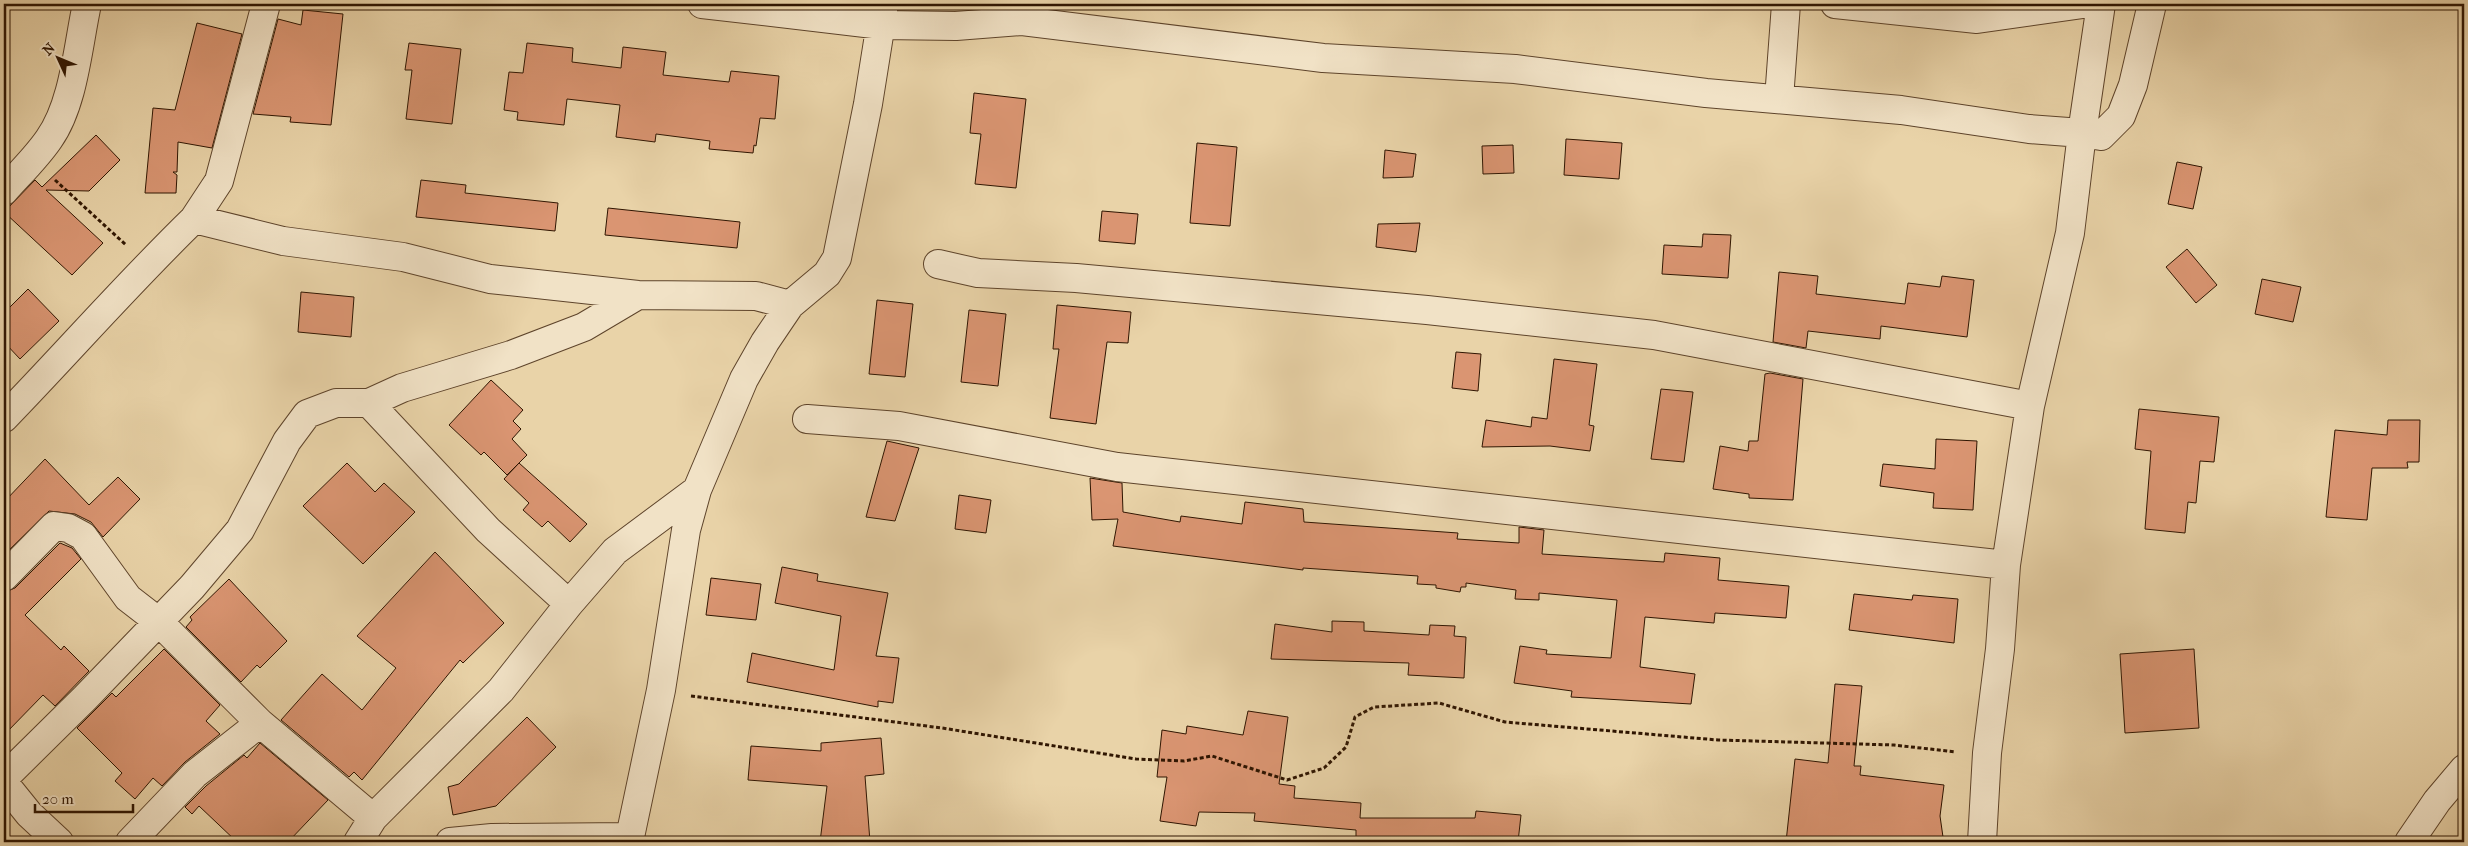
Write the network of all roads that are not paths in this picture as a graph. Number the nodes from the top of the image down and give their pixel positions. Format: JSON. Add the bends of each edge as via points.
{"nodes":[{"id":1,"x":88,"y":4,"type":"edge"},
{"id":2,"x":266,"y":4,"type":"edge"},
{"id":3,"x":702,"y":4,"type":"edge"},
{"id":4,"x":1024,"y":4,"type":"edge"},
{"id":5,"x":1786,"y":4,"type":"edge"},
{"id":6,"x":1835,"y":4,"type":"edge"},
{"id":7,"x":2083,"y":4,"type":"edge"},
{"id":8,"x":2100,"y":4,"type":"edge"},
{"id":9,"x":2152,"y":4,"type":"edge"},
{"id":10,"x":883,"y":14,"type":"edge"},
{"id":11,"x":956,"y":26,"type":"junction"},
{"id":12,"x":1779,"y":99,"type":"junction"},
{"id":13,"x":2082,"y":133,"type":"junction"},
{"id":14,"x":4,"y":191,"type":"edge"},
{"id":15,"x":194,"y":219,"type":"junction"},
{"id":16,"x":938,"y":264,"type":"dead end"},
{"id":17,"x":638,"y":295,"type":"junction"},
{"id":18,"x":790,"y":305,"type":"junction"},
{"id":19,"x":369,"y":403,"type":"junction"},
{"id":20,"x":2030,"y":406,"type":"junction"},
{"id":21,"x":4,"y":418,"type":"edge"},
{"id":22,"x":807,"y":419,"type":"dead end"},
{"id":23,"x":697,"y":490,"type":"junction"},
{"id":24,"x":2006,"y":565,"type":"junction"},
{"id":25,"x":4,"y":577,"type":"edge"},
{"id":26,"x":569,"y":604,"type":"junction"},
{"id":27,"x":159,"y":622,"type":"junction"},
{"id":28,"x":260,"y":723,"type":"junction"},
{"id":29,"x":2464,"y":769,"type":"edge"},
{"id":30,"x":4,"y":778,"type":"edge"},
{"id":31,"x":4,"y":783,"type":"edge"},
{"id":32,"x":374,"y":818,"type":"junction"},
{"id":33,"x":630,"y":840,"type":"edge"},
{"id":34,"x":58,"y":842,"type":"edge"},
{"id":35,"x":130,"y":842,"type":"edge"},
{"id":36,"x":358,"y":842,"type":"edge"},
{"id":37,"x":450,"y":842,"type":"edge"},
{"id":38,"x":1982,"y":842,"type":"edge"},
{"id":39,"x":2409,"y":842,"type":"edge"}],
"edges":[{"from":1,"to":14,"type":"street","via":[[64,108],[50,138]]},
{"from":2,"to":15,"type":"street","via":[[219,181]]},
{"from":3,"to":10,"type":"street"},
{"from":4,"to":11,"type":"street"},
{"from":5,"to":12,"type":"street"},
{"from":6,"to":7,"type":"street","via":[[1978,19]]},
{"from":8,"to":13,"type":"street"},
{"from":9,"to":13,"type":"street","via":[[2133,85],[2121,116],[2101,136]]},
{"from":10,"to":11,"type":"street"},
{"from":10,"to":18,"type":"street","via":[[837,258],[827,274]]},
{"from":11,"to":12,"type":"street","via":[[1022,21],[1323,58],[1515,69]]},
{"from":12,"to":13,"type":"street","via":[[1901,110],[2029,129]]},
{"from":13,"to":20,"type":"street","via":[[2070,232]]},
{"from":15,"to":17,"type":"street","via":[[283,241],[403,256],[490,279]]},
{"from":15,"to":21,"type":"street"},
{"from":16,"to":20,"type":"street","via":[[978,273],[1096,279],[1654,335]]},
{"from":17,"to":18,"type":"street","via":[[756,296]]},
{"from":17,"to":19,"type":"street","via":[[584,327],[511,355],[402,388]]},
{"from":18,"to":23,"type":"street","via":[[744,379]]},
{"from":19,"to":26,"type":"street","via":[[488,530]]},
{"from":19,"to":27,"type":"street","via":[[336,403],[307,414],[287,441],[240,530]]},
{"from":20,"to":24,"type":"street"},
{"from":22,"to":24,"type":"street","via":[[899,426],[1118,467]]},
{"from":23,"to":26,"type":"street","via":[[615,550]]},
{"from":23,"to":33,"type":"street","via":[[686,530],[661,690]]},
{"from":24,"to":38,"type":"street","via":[[1987,754]]},
{"from":25,"to":27,"type":"street","via":[[54,526],[68,528],[83,536],[128,598]]},
{"from":26,"to":32,"type":"street","via":[[501,690]]},
{"from":27,"to":28,"type":"street"},
{"from":27,"to":30,"type":"street"},
{"from":28,"to":32,"type":"street"},
{"from":28,"to":35,"type":"street","via":[[195,774]]},
{"from":29,"to":39,"type":"street"},
{"from":31,"to":34,"type":"street"},
{"from":32,"to":36,"type":"street"},
{"from":33,"to":37,"type":"street","via":[[492,838]]}]}
